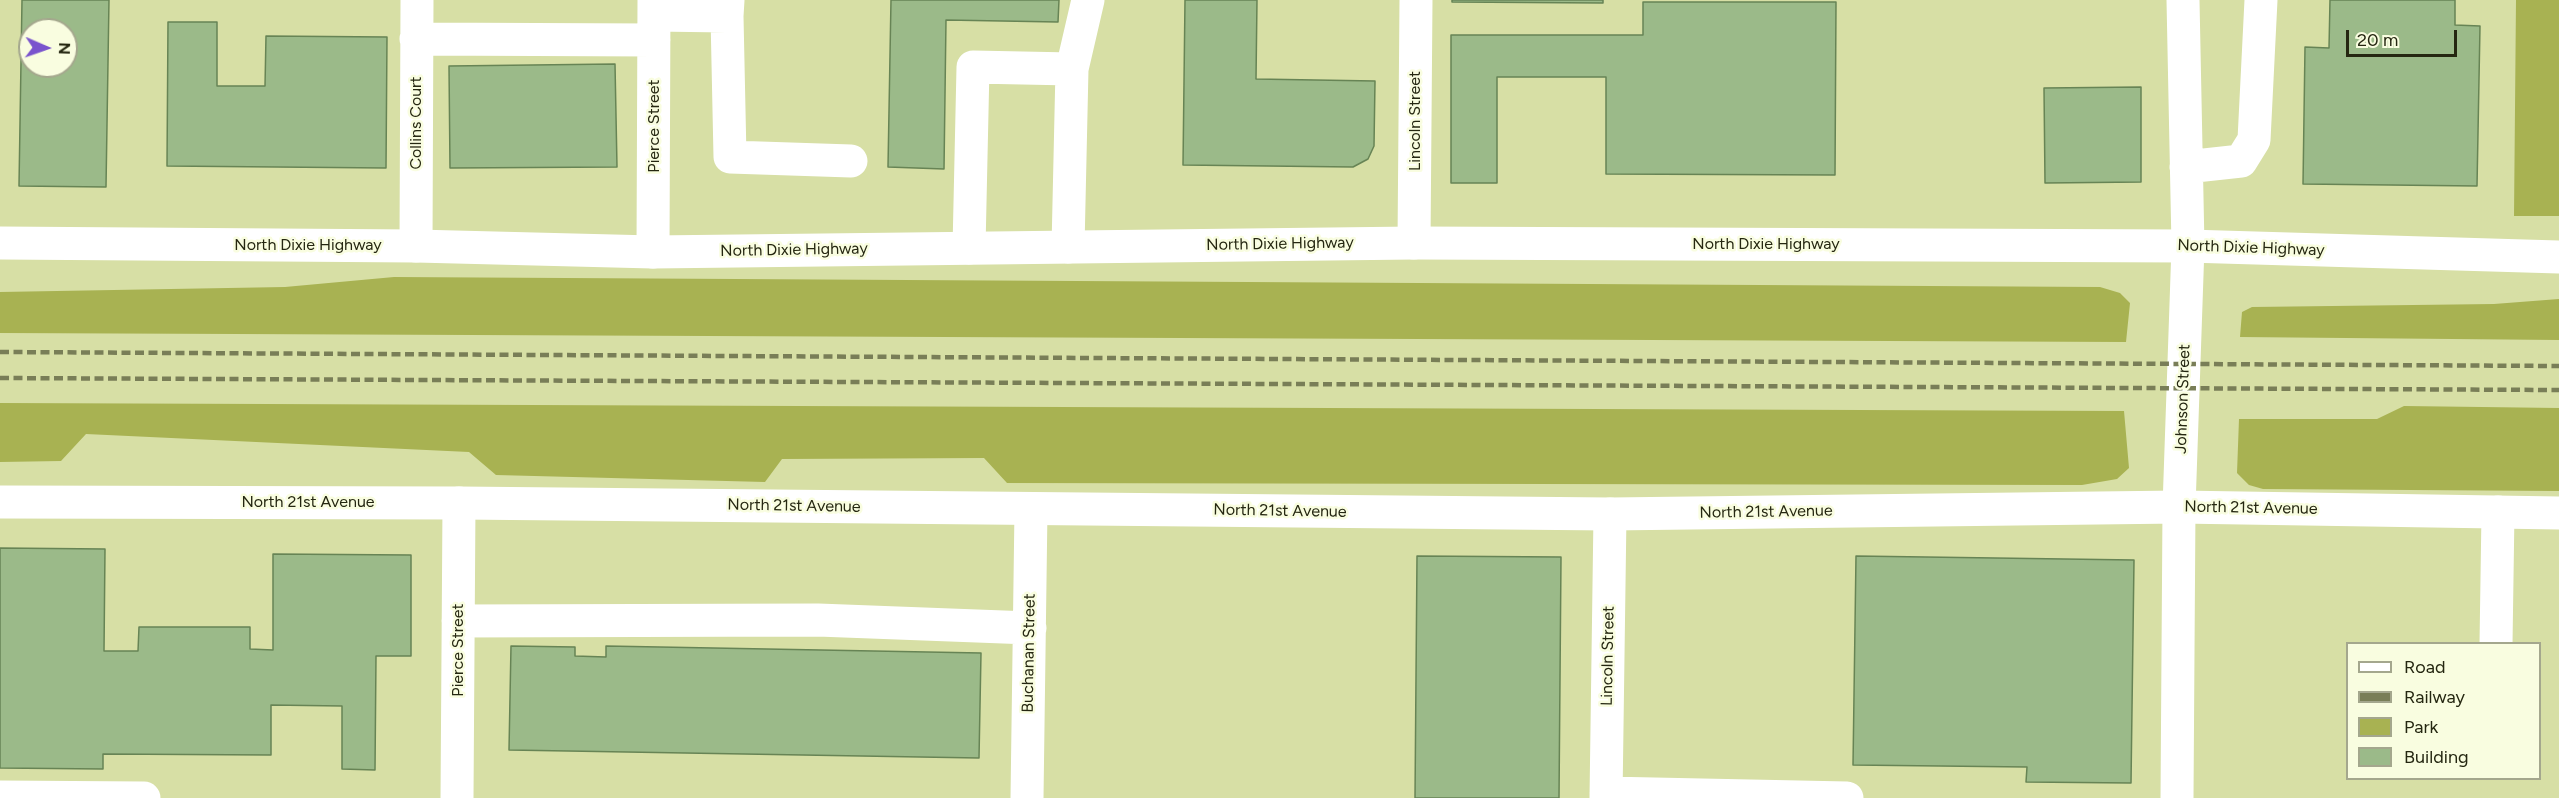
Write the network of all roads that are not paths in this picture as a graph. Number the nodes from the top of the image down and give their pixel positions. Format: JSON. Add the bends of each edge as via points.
{"nodes":[{"id":1,"x":417,"y":0,"type":"edge"},
{"id":2,"x":1088,"y":0,"type":"edge"},
{"id":3,"x":1416,"y":0,"type":"edge"},
{"id":4,"x":2183,"y":0,"type":"edge"},
{"id":5,"x":2261,"y":0,"type":"edge"},
{"id":6,"x":728,"y":8,"type":"edge"},
{"id":7,"x":654,"y":18,"type":"edge"},
{"id":8,"x":416,"y":39,"type":"junction"},
{"id":9,"x":1072,"y":69,"type":"junction"},
{"id":10,"x":850,"y":161,"type":"dead end"},
{"id":11,"x":2186,"y":167,"type":"junction"},
{"id":12,"x":0,"y":243,"type":"edge"},
{"id":13,"x":1414,"y":243,"type":"junction"},
{"id":14,"x":416,"y":246,"type":"junction"},
{"id":15,"x":2188,"y":246,"type":"junction"},
{"id":16,"x":1068,"y":247,"type":"junction"},
{"id":17,"x":969,"y":248,"type":"junction"},
{"id":18,"x":653,"y":252,"type":"junction"},
{"id":19,"x":2559,"y":257,"type":"edge"},
{"id":20,"x":0,"y":502,"type":"edge"},
{"id":21,"x":459,"y":502,"type":"junction"},
{"id":22,"x":2179,"y":507,"type":"junction"},
{"id":23,"x":1031,"y":508,"type":"junction"},
{"id":24,"x":2498,"y":512,"type":"junction"},
{"id":25,"x":2559,"y":513,"type":"edge"},
{"id":26,"x":1610,"y":514,"type":"junction"},
{"id":27,"x":458,"y":621,"type":"junction"},
{"id":28,"x":1030,"y":628,"type":"junction"},
{"id":29,"x":2496,"y":642,"type":"edge"},
{"id":30,"x":1606,"y":796,"type":"edge"},
{"id":31,"x":0,"y":797,"type":"edge"},
{"id":32,"x":144,"y":798,"type":"edge"},
{"id":33,"x":457,"y":798,"type":"edge"},
{"id":34,"x":1027,"y":798,"type":"edge"},
{"id":35,"x":1847,"y":798,"type":"edge"},
{"id":36,"x":2177,"y":798,"type":"edge"}],
"edges":[{"from":1,"to":8,"type":"main road","name":"Collins Court"},
{"from":2,"to":9,"type":"main road"},
{"from":3,"to":13,"type":"main road","name":"Lincoln Street"},
{"from":4,"to":11,"type":"main road","name":"Johnson Street"},
{"from":5,"to":11,"type":"main road","via":[[2254,140],[2241,161]]},
{"from":6,"to":7,"type":"main road"},
{"from":6,"to":10,"type":"main road","via":[[730,157]]},
{"from":7,"to":8,"type":"main road"},
{"from":7,"to":18,"type":"main road","name":"Pierce Street"},
{"from":8,"to":14,"type":"main road","name":"Collins Court"},
{"from":9,"to":16,"type":"main road"},
{"from":9,"to":17,"type":"main road","via":[[973,67]]},
{"from":11,"to":15,"type":"main road","name":"Johnson Street"},
{"from":12,"to":14,"type":"main road","name":"North Dixie Highway"},
{"from":13,"to":15,"type":"main road","name":"North Dixie Highway"},
{"from":13,"to":16,"type":"main road","name":"North Dixie Highway"},
{"from":14,"to":18,"type":"main road","name":"North Dixie Highway"},
{"from":15,"to":19,"type":"main road","name":"North Dixie Highway"},
{"from":15,"to":22,"type":"main road","name":"Johnson Street"},
{"from":16,"to":17,"type":"main road","name":"North Dixie Highway"},
{"from":17,"to":18,"type":"main road","name":"North Dixie Highway"},
{"from":20,"to":21,"type":"main road","name":"North 21st Avenue"},
{"from":21,"to":23,"type":"main road","name":"North 21st Avenue"},
{"from":21,"to":27,"type":"main road","name":"Pierce Street"},
{"from":22,"to":24,"type":"main road","name":"North 21st Avenue"},
{"from":22,"to":26,"type":"main road","name":"North 21st Avenue"},
{"from":22,"to":36,"type":"main road","name":"Johnson Street"},
{"from":23,"to":26,"type":"main road","name":"North 21st Avenue"},
{"from":23,"to":28,"type":"main road","name":"Buchanan Street"},
{"from":24,"to":25,"type":"main road","name":"North 21st Avenue"},
{"from":24,"to":29,"type":"main road"},
{"from":26,"to":30,"type":"main road","name":"Lincoln Street"},
{"from":27,"to":28,"type":"main road","via":[[818,620]]},
{"from":27,"to":33,"type":"main road","name":"Pierce Street"},
{"from":28,"to":34,"type":"main road","name":"Buchanan Street"},
{"from":30,"to":35,"type":"main road"},
{"from":31,"to":32,"type":"main road"}]}
